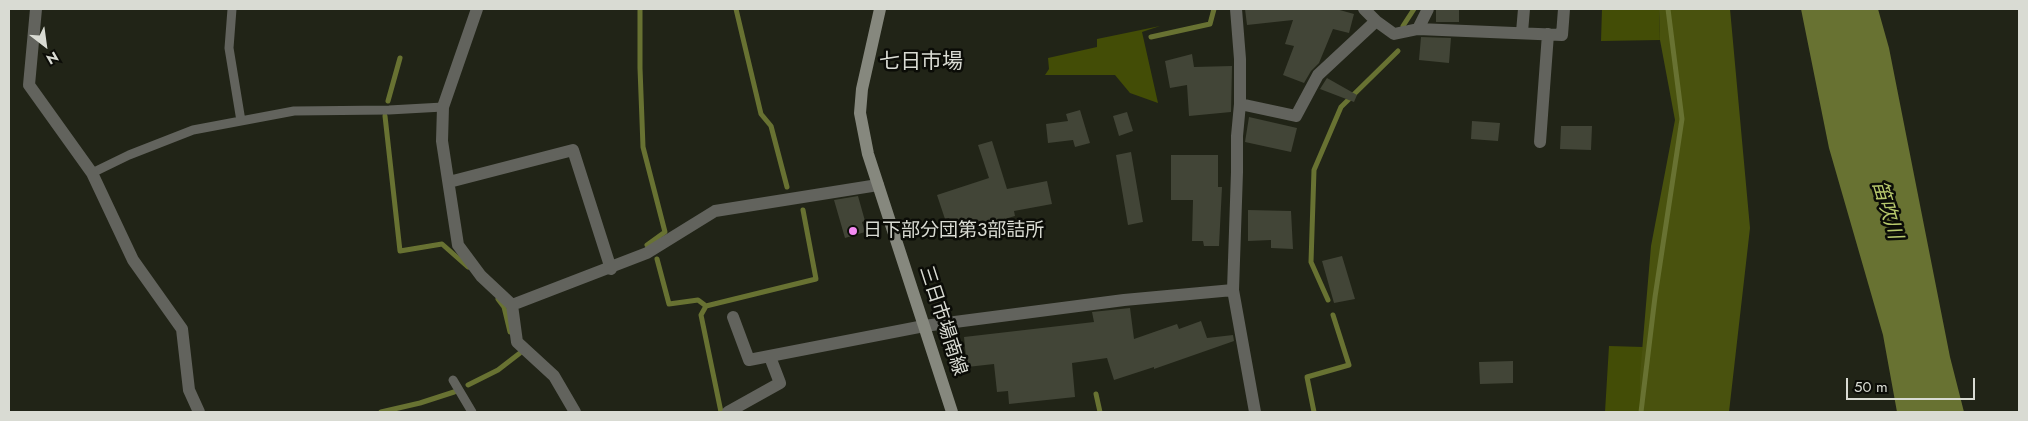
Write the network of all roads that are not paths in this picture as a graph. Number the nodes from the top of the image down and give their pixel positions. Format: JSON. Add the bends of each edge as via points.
{"nodes":[{"id":1,"x":36,"y":9,"type":"edge"},
{"id":2,"x":232,"y":9,"type":"edge"},
{"id":3,"x":477,"y":9,"type":"edge"},
{"id":4,"x":880,"y":9,"type":"edge"},
{"id":5,"x":1236,"y":9,"type":"edge"},
{"id":6,"x":1364,"y":9,"type":"edge"},
{"id":7,"x":1428,"y":9,"type":"edge"},
{"id":8,"x":1524,"y":9,"type":"edge"},
{"id":9,"x":1564,"y":9,"type":"edge"},
{"id":10,"x":1376,"y":21,"type":"junction"},
{"id":11,"x":1418,"y":30,"type":"junction"},
{"id":12,"x":1522,"y":32,"type":"junction"},
{"id":13,"x":1548,"y":34,"type":"junction"},
{"id":14,"x":1240,"y":104,"type":"junction"},
{"id":15,"x":443,"y":107,"type":"junction"},
{"id":16,"x":241,"y":121,"type":"junction"},
{"id":17,"x":1540,"y":142,"type":"dead end"},
{"id":18,"x":92,"y":173,"type":"junction"},
{"id":19,"x":449,"y":182,"type":"junction"},
{"id":20,"x":878,"y":185,"type":"junction"},
{"id":21,"x":611,"y":269,"type":"junction"},
{"id":22,"x":1233,"y":290,"type":"junction"},
{"id":23,"x":512,"y":305,"type":"junction"},
{"id":24,"x":733,"y":317,"type":"dead end"},
{"id":25,"x":924,"y":326,"type":"junction"},
{"id":26,"x":770,"y":357,"type":"junction"},
{"id":27,"x":453,"y":380,"type":"dead end"},
{"id":28,"x":199,"y":412,"type":"edge"},
{"id":29,"x":472,"y":412,"type":"edge"},
{"id":30,"x":575,"y":412,"type":"edge"},
{"id":31,"x":728,"y":412,"type":"edge"},
{"id":32,"x":952,"y":412,"type":"edge"},
{"id":33,"x":1255,"y":412,"type":"edge"}],
"edges":[{"from":1,"to":18,"type":"street","via":[[29,85]]},
{"from":2,"to":16,"type":"lane","via":[[229,48]]},
{"from":3,"to":15,"type":"street"},
{"from":4,"to":20,"type":"main road","name":"三日市場南線","via":[[862,89],[860,113]]},
{"from":5,"to":14,"type":"street"},
{"from":6,"to":10,"type":"street"},
{"from":7,"to":11,"type":"street"},
{"from":8,"to":12,"type":"street"},
{"from":9,"to":13,"type":"street","via":[[1562,35]]},
{"from":10,"to":11,"type":"street","via":[[1394,34]]},
{"from":10,"to":14,"type":"street","via":[[1318,75],[1296,116]]},
{"from":11,"to":12,"type":"street"},
{"from":12,"to":13,"type":"street"},
{"from":13,"to":17,"type":"street"},
{"from":14,"to":22,"type":"street"},
{"from":15,"to":16,"type":"lane","via":[[294,111]]},
{"from":15,"to":19,"type":"street","via":[[442,141]]},
{"from":16,"to":18,"type":"lane","via":[[193,130]]},
{"from":18,"to":28,"type":"street","via":[[133,260],[182,329],[190,390]]},
{"from":19,"to":21,"type":"street","via":[[572,150]]},
{"from":19,"to":23,"type":"street","via":[[458,245],[481,276]]},
{"from":20,"to":21,"type":"street","via":[[715,211],[648,253]]},
{"from":20,"to":25,"type":"main road","name":"三日市場南線"},
{"from":21,"to":23,"type":"street"},
{"from":22,"to":25,"type":"street","via":[[1124,300]]},
{"from":22,"to":33,"type":"street"},
{"from":23,"to":30,"type":"street","via":[[517,342],[554,376]]},
{"from":24,"to":26,"type":"street","via":[[749,360]]},
{"from":25,"to":26,"type":"street"},
{"from":25,"to":32,"type":"main road","name":"三日市場南線"},
{"from":26,"to":31,"type":"street","via":[[780,383]]},
{"from":27,"to":29,"type":"lane"}]}
